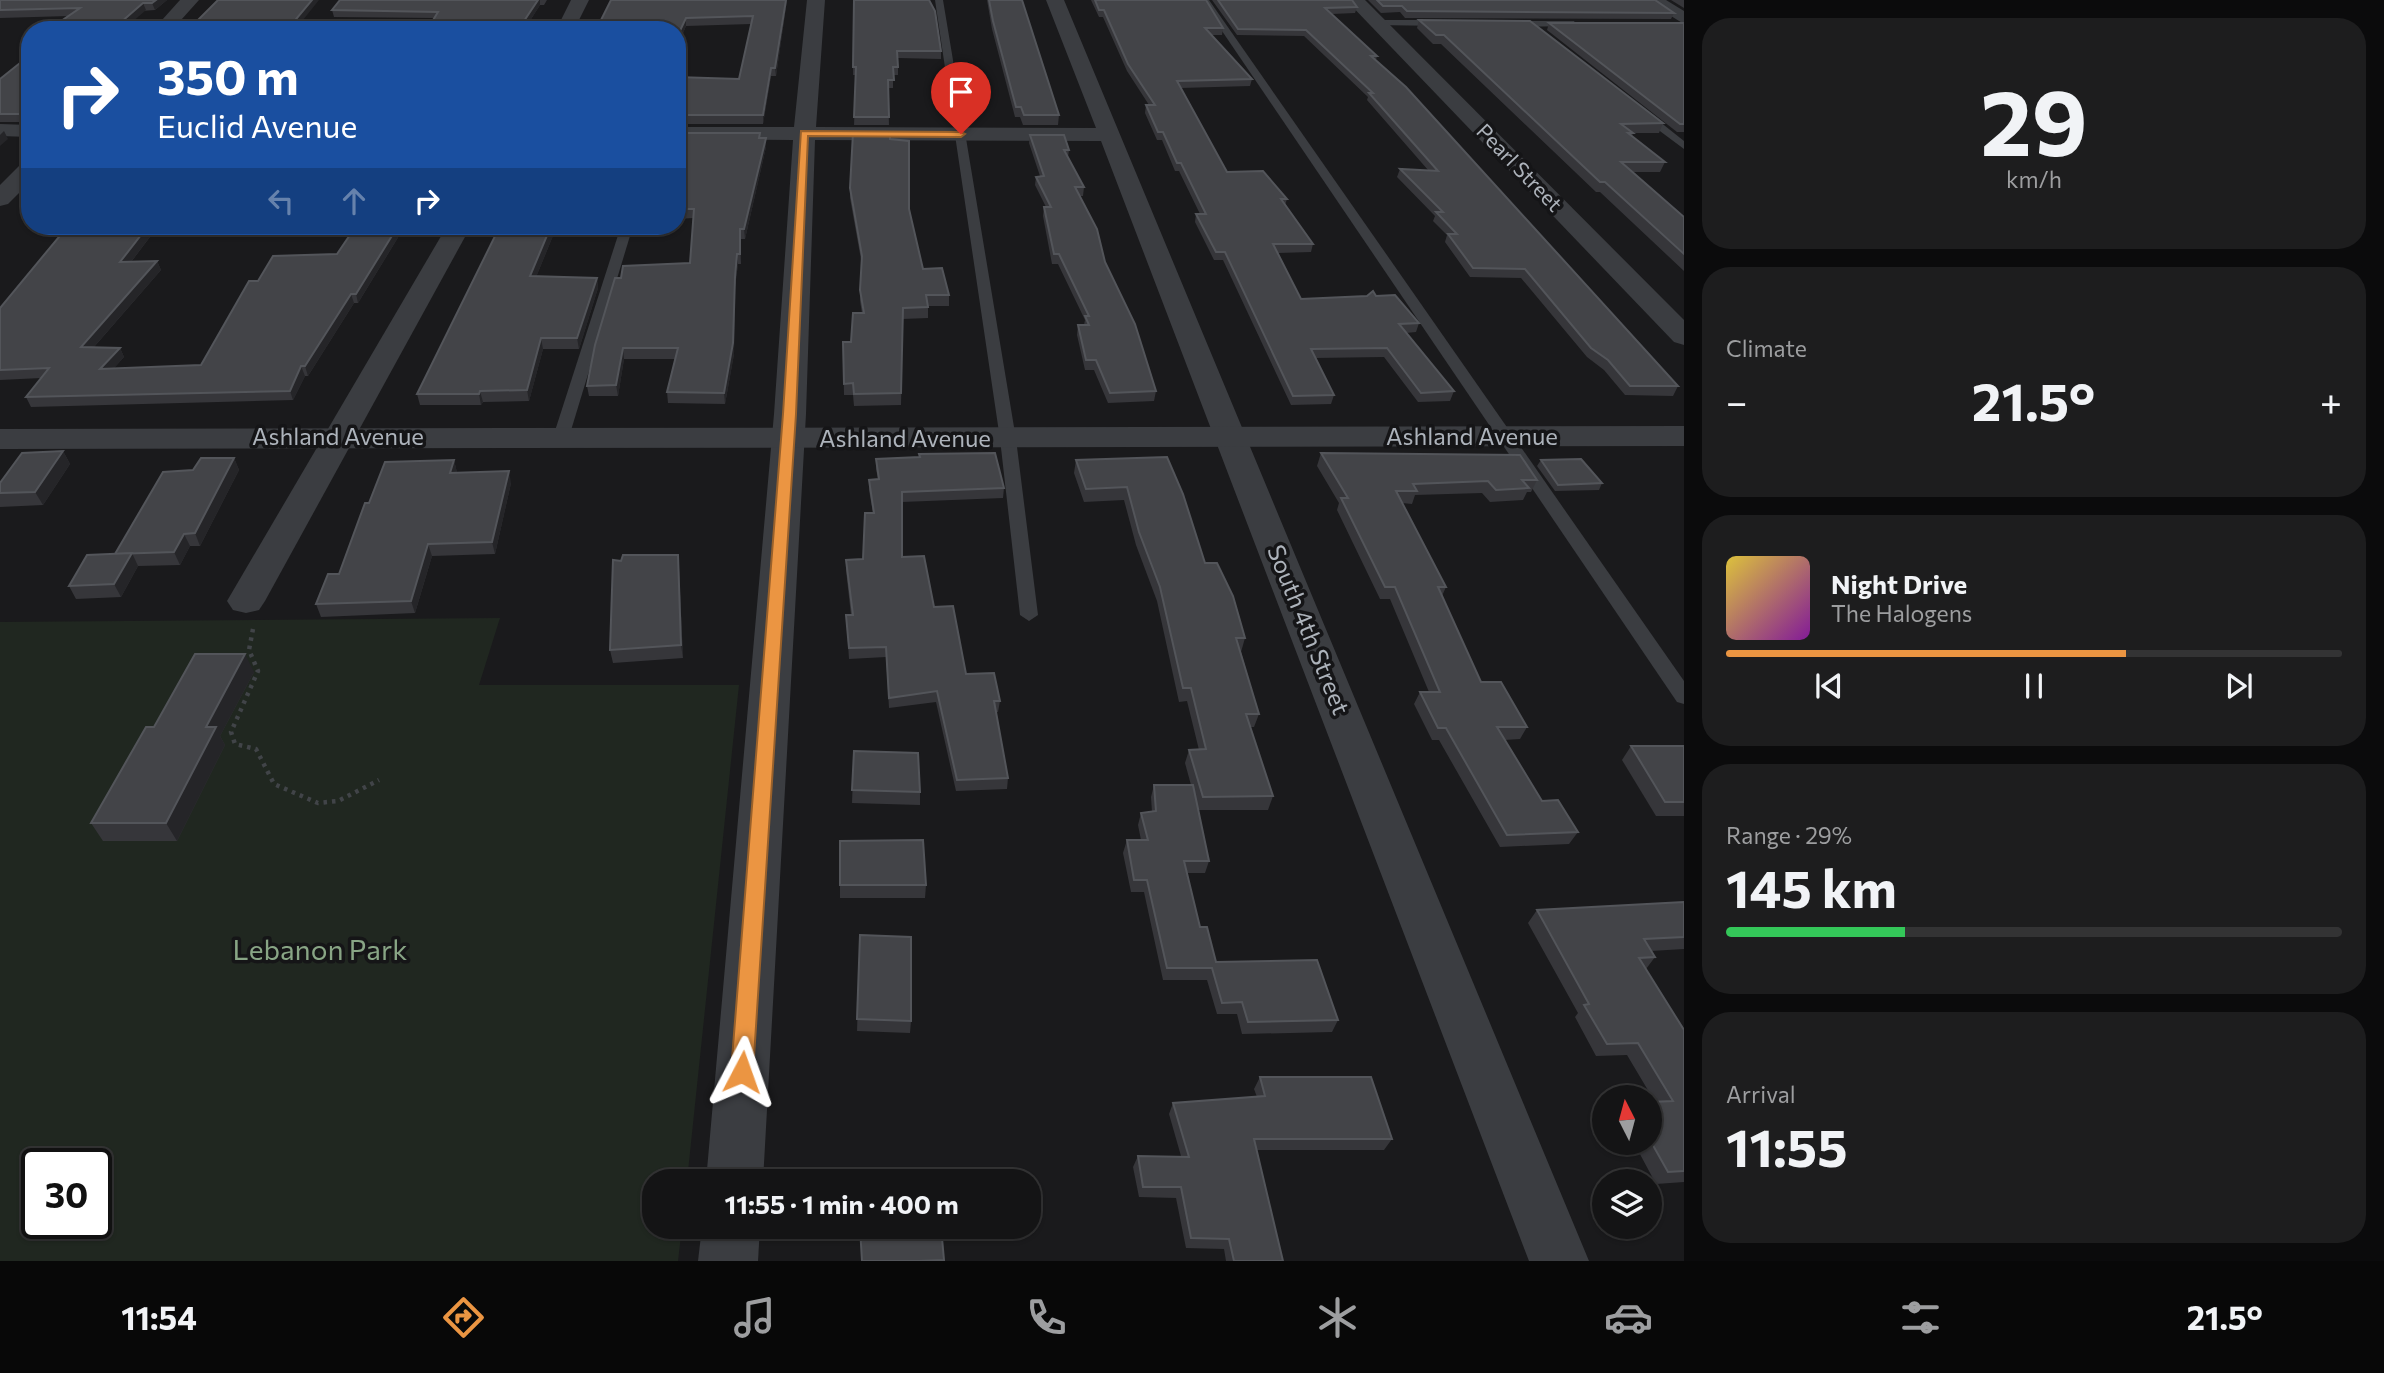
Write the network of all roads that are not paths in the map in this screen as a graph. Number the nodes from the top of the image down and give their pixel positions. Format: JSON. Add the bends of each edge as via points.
{"nodes":[{"id":1,"x":190,"y":0,"type":"edge"},
{"id":2,"x":580,"y":0,"type":"edge"},
{"id":3,"x":816,"y":0,"type":"edge"},
{"id":4,"x":939,"y":0,"type":"edge"},
{"id":5,"x":1055,"y":0,"type":"edge"},
{"id":6,"x":1205,"y":0,"type":"edge"},
{"id":7,"x":1355,"y":0,"type":"edge"},
{"id":8,"x":1654,"y":0,"type":"edge"},
{"id":9,"x":170,"y":21,"type":"edge"},
{"id":10,"x":570,"y":21,"type":"edge"},
{"id":11,"x":1676,"y":22,"type":"edge"},
{"id":12,"x":1377,"y":23,"type":"junction"},
{"id":13,"x":1450,"y":23,"type":"edge"},
{"id":14,"x":1503,"y":24,"type":"edge"},
{"id":15,"x":1530,"y":24,"type":"junction"},
{"id":16,"x":1586,"y":24,"type":"edge"},
{"id":17,"x":1684,"y":25,"type":"edge"},
{"id":18,"x":1551,"y":40,"type":"edge"},
{"id":19,"x":1633,"y":106,"type":"edge"},
{"id":20,"x":0,"y":130,"type":"edge"},
{"id":21,"x":21,"y":131,"type":"edge"},
{"id":22,"x":686,"y":133,"type":"edge"},
{"id":23,"x":804,"y":133,"type":"junction"},
{"id":24,"x":961,"y":134,"type":"junction"},
{"id":25,"x":1111,"y":135,"type":"junction"},
{"id":26,"x":1684,"y":146,"type":"edge"},
{"id":27,"x":21,"y":178,"type":"edge"},
{"id":28,"x":0,"y":199,"type":"edge"},
{"id":29,"x":454,"y":235,"type":"edge"},
{"id":30,"x":624,"y":235,"type":"edge"},
{"id":31,"x":1684,"y":336,"type":"edge"},
{"id":32,"x":338,"y":436,"type":"junction"},
{"id":33,"x":1684,"y":436,"type":"edge"},
{"id":34,"x":561,"y":437,"type":"junction"},
{"id":35,"x":1508,"y":437,"type":"junction"},
{"id":36,"x":0,"y":439,"type":"edge"},
{"id":37,"x":788,"y":439,"type":"junction"},
{"id":38,"x":1008,"y":439,"type":"junction"},
{"id":39,"x":1231,"y":439,"type":"junction"},
{"id":40,"x":251,"y":612,"type":"road end"},
{"id":41,"x":1029,"y":615,"type":"dead end"},
{"id":42,"x":1684,"y":697,"type":"edge"},
{"id":43,"x":735,"y":1169,"type":"edge"},
{"id":44,"x":730,"y":1239,"type":"edge"},
{"id":45,"x":728,"y":1261,"type":"edge"},
{"id":46,"x":1559,"y":1261,"type":"edge"}],
"edges":[{"from":1,"to":9,"type":"street"},
{"from":2,"to":10,"type":"street"},
{"from":3,"to":23,"type":"street"},
{"from":4,"to":24,"type":"lane"},
{"from":5,"to":25,"type":"street","name":"South 4th Street"},
{"from":6,"to":35,"type":"lane"},
{"from":7,"to":12,"type":"street","name":"Pearl Street"},
{"from":8,"to":11,"type":"street"},
{"from":11,"to":17,"type":"lane"},
{"from":12,"to":13,"type":"lane"},
{"from":12,"to":31,"type":"street","name":"Pearl Street"},
{"from":14,"to":15,"type":"lane"},
{"from":15,"to":16,"type":"lane"},
{"from":15,"to":18,"type":"lane"},
{"from":19,"to":26,"type":"lane"},
{"from":20,"to":21,"type":"street"},
{"from":22,"to":23,"type":"street"},
{"from":23,"to":24,"type":"street"},
{"from":23,"to":37,"type":"street"},
{"from":24,"to":25,"type":"street"},
{"from":24,"to":38,"type":"lane"},
{"from":25,"to":39,"type":"street","name":"South 4th Street"},
{"from":27,"to":28,"type":"street"},
{"from":29,"to":32,"type":"street"},
{"from":30,"to":34,"type":"lane"},
{"from":32,"to":34,"type":"street","name":"Ashland Avenue"},
{"from":32,"to":36,"type":"street","name":"Ashland Avenue"},
{"from":32,"to":40,"type":"street"},
{"from":33,"to":35,"type":"street","name":"Ashland Avenue"},
{"from":34,"to":37,"type":"street","name":"Ashland Avenue"},
{"from":35,"to":39,"type":"street","name":"Ashland Avenue"},
{"from":35,"to":42,"type":"lane"},
{"from":37,"to":38,"type":"street","name":"Ashland Avenue"},
{"from":37,"to":43,"type":"street"},
{"from":38,"to":39,"type":"street","name":"Ashland Avenue"},
{"from":38,"to":41,"type":"lane"},
{"from":39,"to":46,"type":"street","name":"South 4th Street"},
{"from":44,"to":45,"type":"street"}]}
